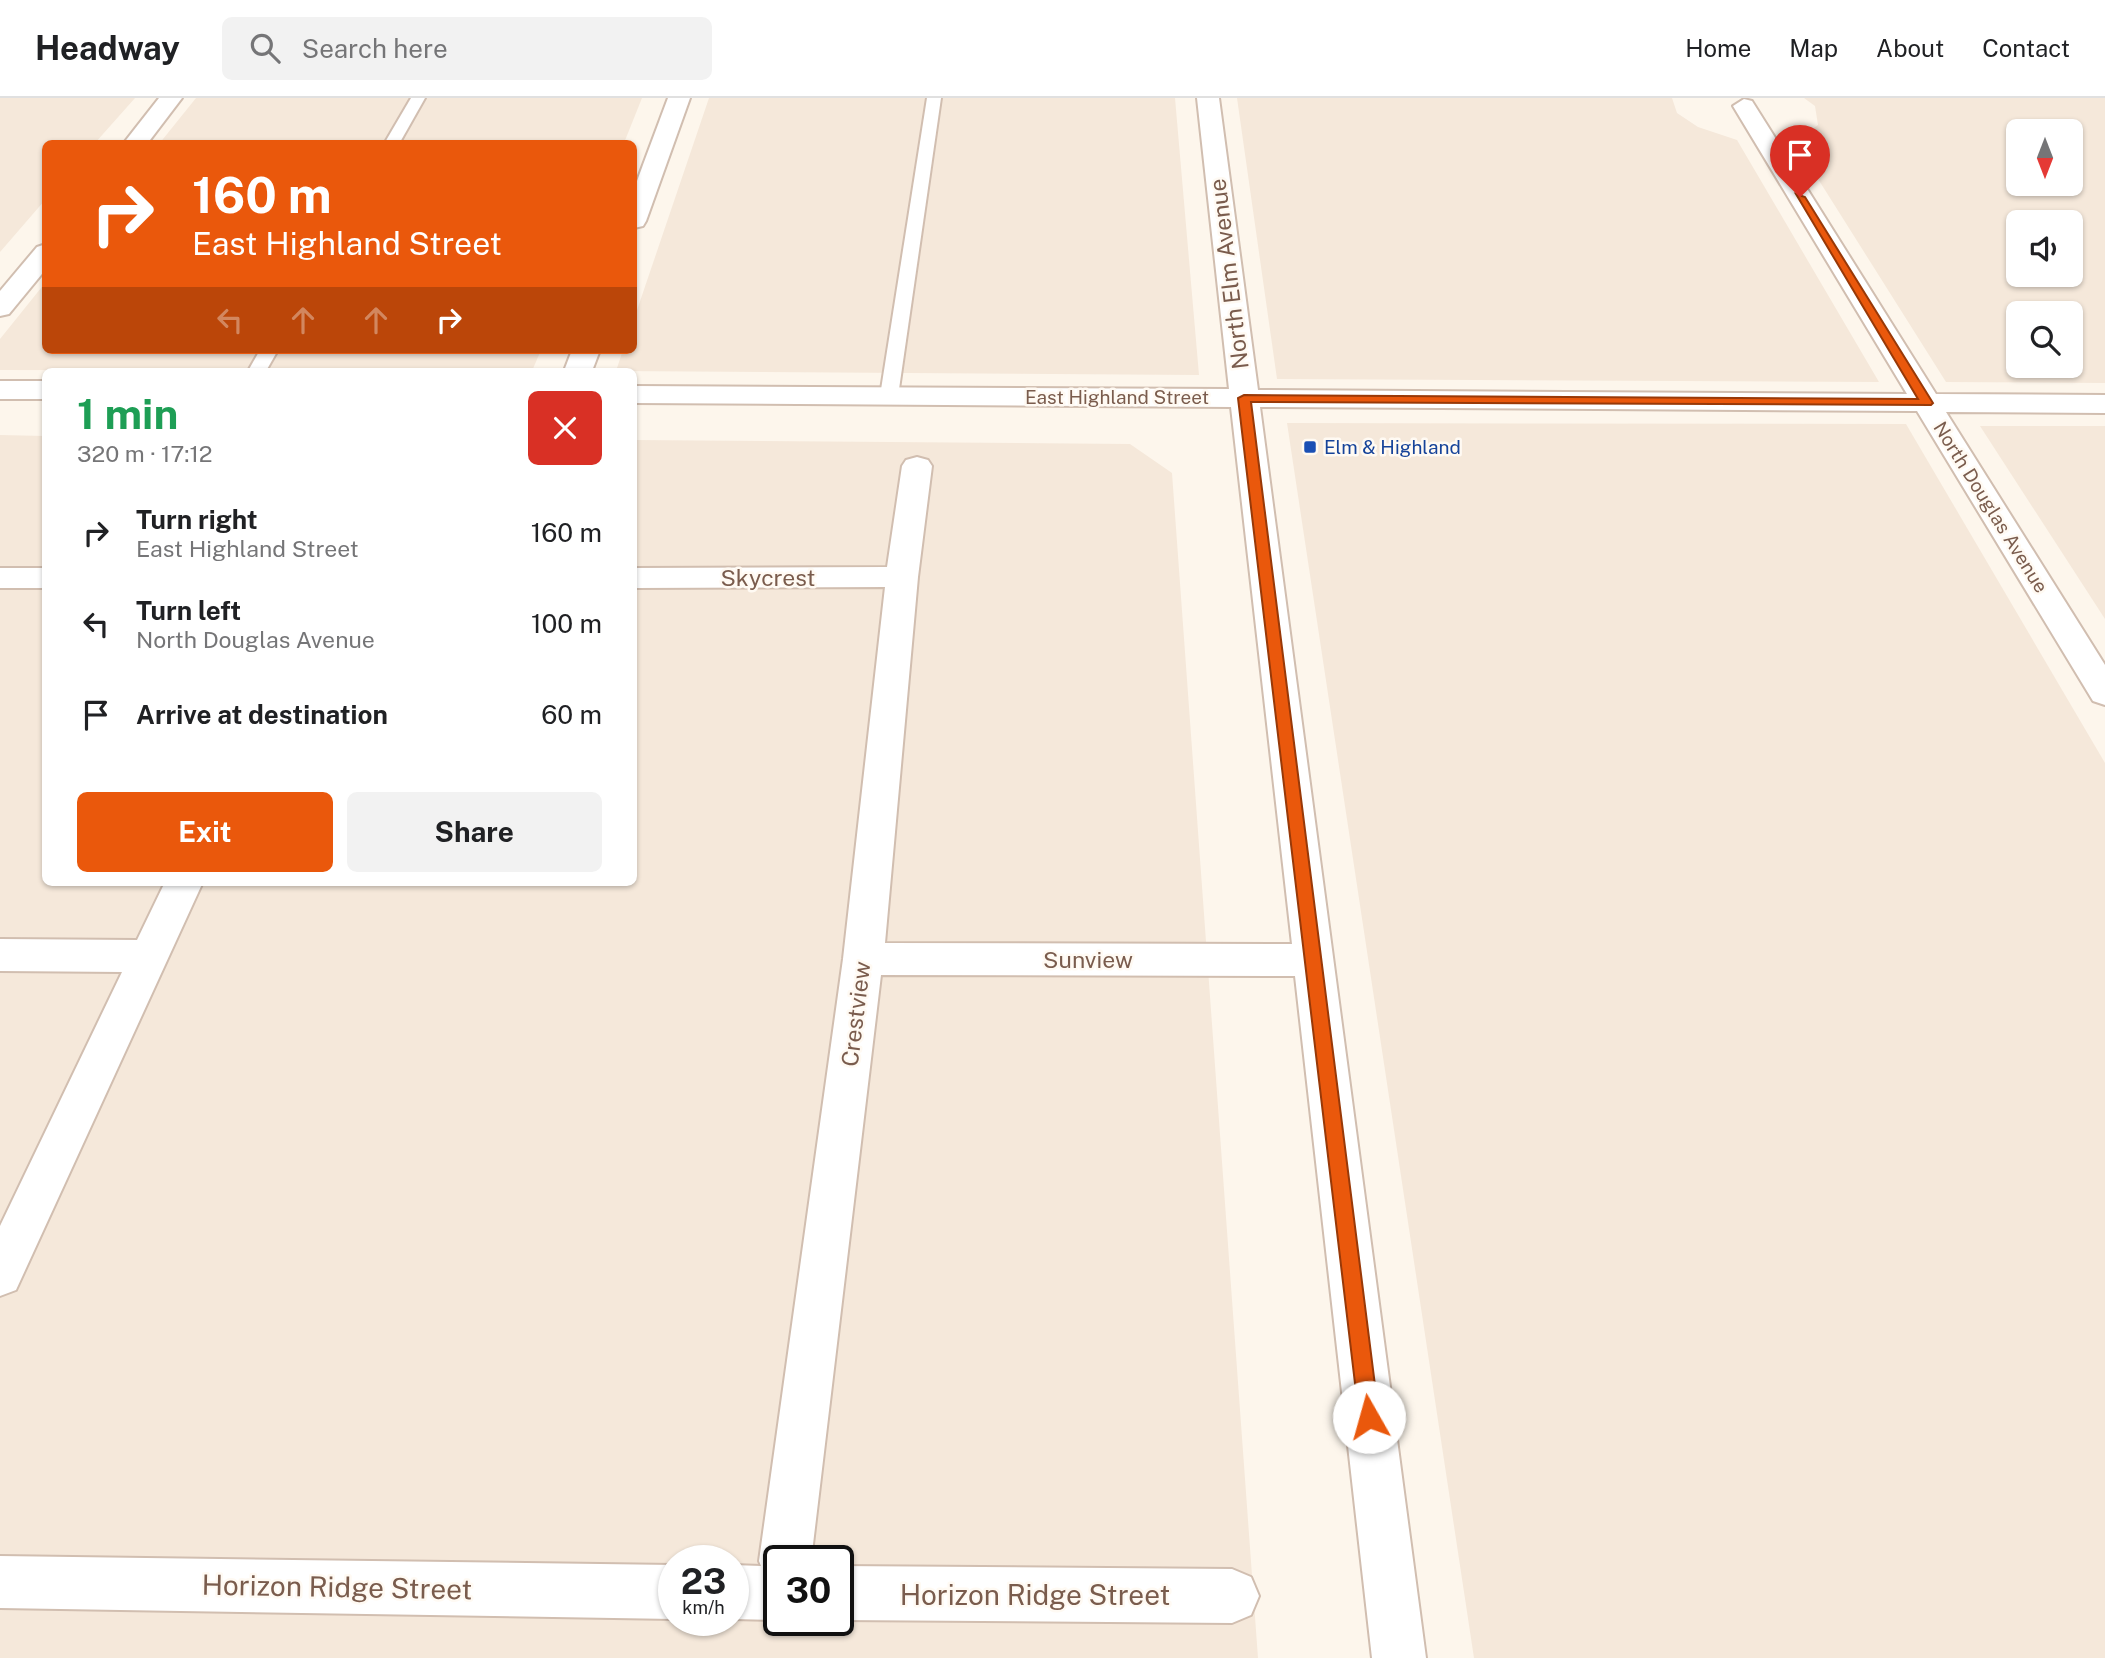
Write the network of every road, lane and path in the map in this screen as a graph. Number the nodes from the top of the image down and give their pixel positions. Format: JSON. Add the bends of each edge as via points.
{"nodes":[{"id":1,"x":171,"y":98,"type":"edge"},
{"id":2,"x":418,"y":98,"type":"edge"},
{"id":3,"x":679,"y":98,"type":"edge"},
{"id":4,"x":934,"y":98,"type":"edge"},
{"id":5,"x":1208,"y":98,"type":"edge"},
{"id":6,"x":1745,"y":106,"type":"dead end"},
{"id":7,"x":137,"y":140,"type":"edge"},
{"id":8,"x":393,"y":140,"type":"edge"},
{"id":9,"x":637,"y":213,"type":"edge"},
{"id":10,"x":42,"y":257,"type":"edge"},
{"id":11,"x":0,"y":308,"type":"edge"},
{"id":12,"x":0,"y":390,"type":"edge"},
{"id":13,"x":42,"y":390,"type":"edge"},
{"id":14,"x":637,"y":394,"type":"edge"},
{"id":15,"x":889,"y":396,"type":"junction"},
{"id":16,"x":1244,"y":398,"type":"junction"},
{"id":17,"x":1927,"y":403,"type":"junction"},
{"id":18,"x":2105,"y":404,"type":"edge"},
{"id":19,"x":917,"y":466,"type":"dead end"},
{"id":20,"x":902,"y":577,"type":"junction"},
{"id":21,"x":0,"y":578,"type":"edge"},
{"id":22,"x":42,"y":578,"type":"edge"},
{"id":23,"x":637,"y":579,"type":"edge"},
{"id":24,"x":2105,"y":693,"type":"edge"},
{"id":25,"x":182,"y":886,"type":"edge"},
{"id":26,"x":0,"y":955,"type":"edge"},
{"id":27,"x":150,"y":956,"type":"junction"},
{"id":28,"x":863,"y":959,"type":"junction"},
{"id":29,"x":1313,"y":960,"type":"junction"},
{"id":30,"x":0,"y":1275,"type":"edge"},
{"id":31,"x":787,"y":1545,"type":"edge"},
{"id":32,"x":0,"y":1582,"type":"edge"},
{"id":33,"x":658,"y":1592,"type":"edge"},
{"id":34,"x":854,"y":1594,"type":"edge"},
{"id":35,"x":1232,"y":1596,"type":"dead end"},
{"id":36,"x":1399,"y":1658,"type":"edge"}],
"edges":[{"from":1,"to":7,"type":"street"},
{"from":2,"to":8,"type":"lane"},
{"from":3,"to":9,"type":"street"},
{"from":4,"to":15,"type":"lane"},
{"from":5,"to":16,"type":"street","name":"North Elm Avenue"},
{"from":6,"to":17,"type":"street","name":"North Douglas Avenue"},
{"from":10,"to":11,"type":"street"},
{"from":12,"to":13,"type":"street"},
{"from":14,"to":15,"type":"street","name":"East Highland Street"},
{"from":15,"to":16,"type":"street","name":"East Highland Street"},
{"from":16,"to":17,"type":"street","name":"East Highland Street"},
{"from":16,"to":29,"type":"street","name":"North Elm Avenue"},
{"from":17,"to":18,"type":"street","name":"East Highland Street"},
{"from":17,"to":24,"type":"street","name":"North Douglas Avenue"},
{"from":19,"to":20,"type":"street","name":"Crestview"},
{"from":20,"to":23,"type":"street","name":"Skycrest"},
{"from":20,"to":28,"type":"street","name":"Crestview"},
{"from":21,"to":22,"type":"street"},
{"from":25,"to":27,"type":"street"},
{"from":26,"to":27,"type":"street"},
{"from":27,"to":30,"type":"street"},
{"from":28,"to":29,"type":"street","name":"Sunview"},
{"from":28,"to":31,"type":"street","name":"Crestview"},
{"from":29,"to":36,"type":"street","name":"North Elm Avenue"},
{"from":32,"to":33,"type":"street","name":"Horizon Ridge Street"},
{"from":34,"to":35,"type":"street","name":"Horizon Ridge Street"}]}
